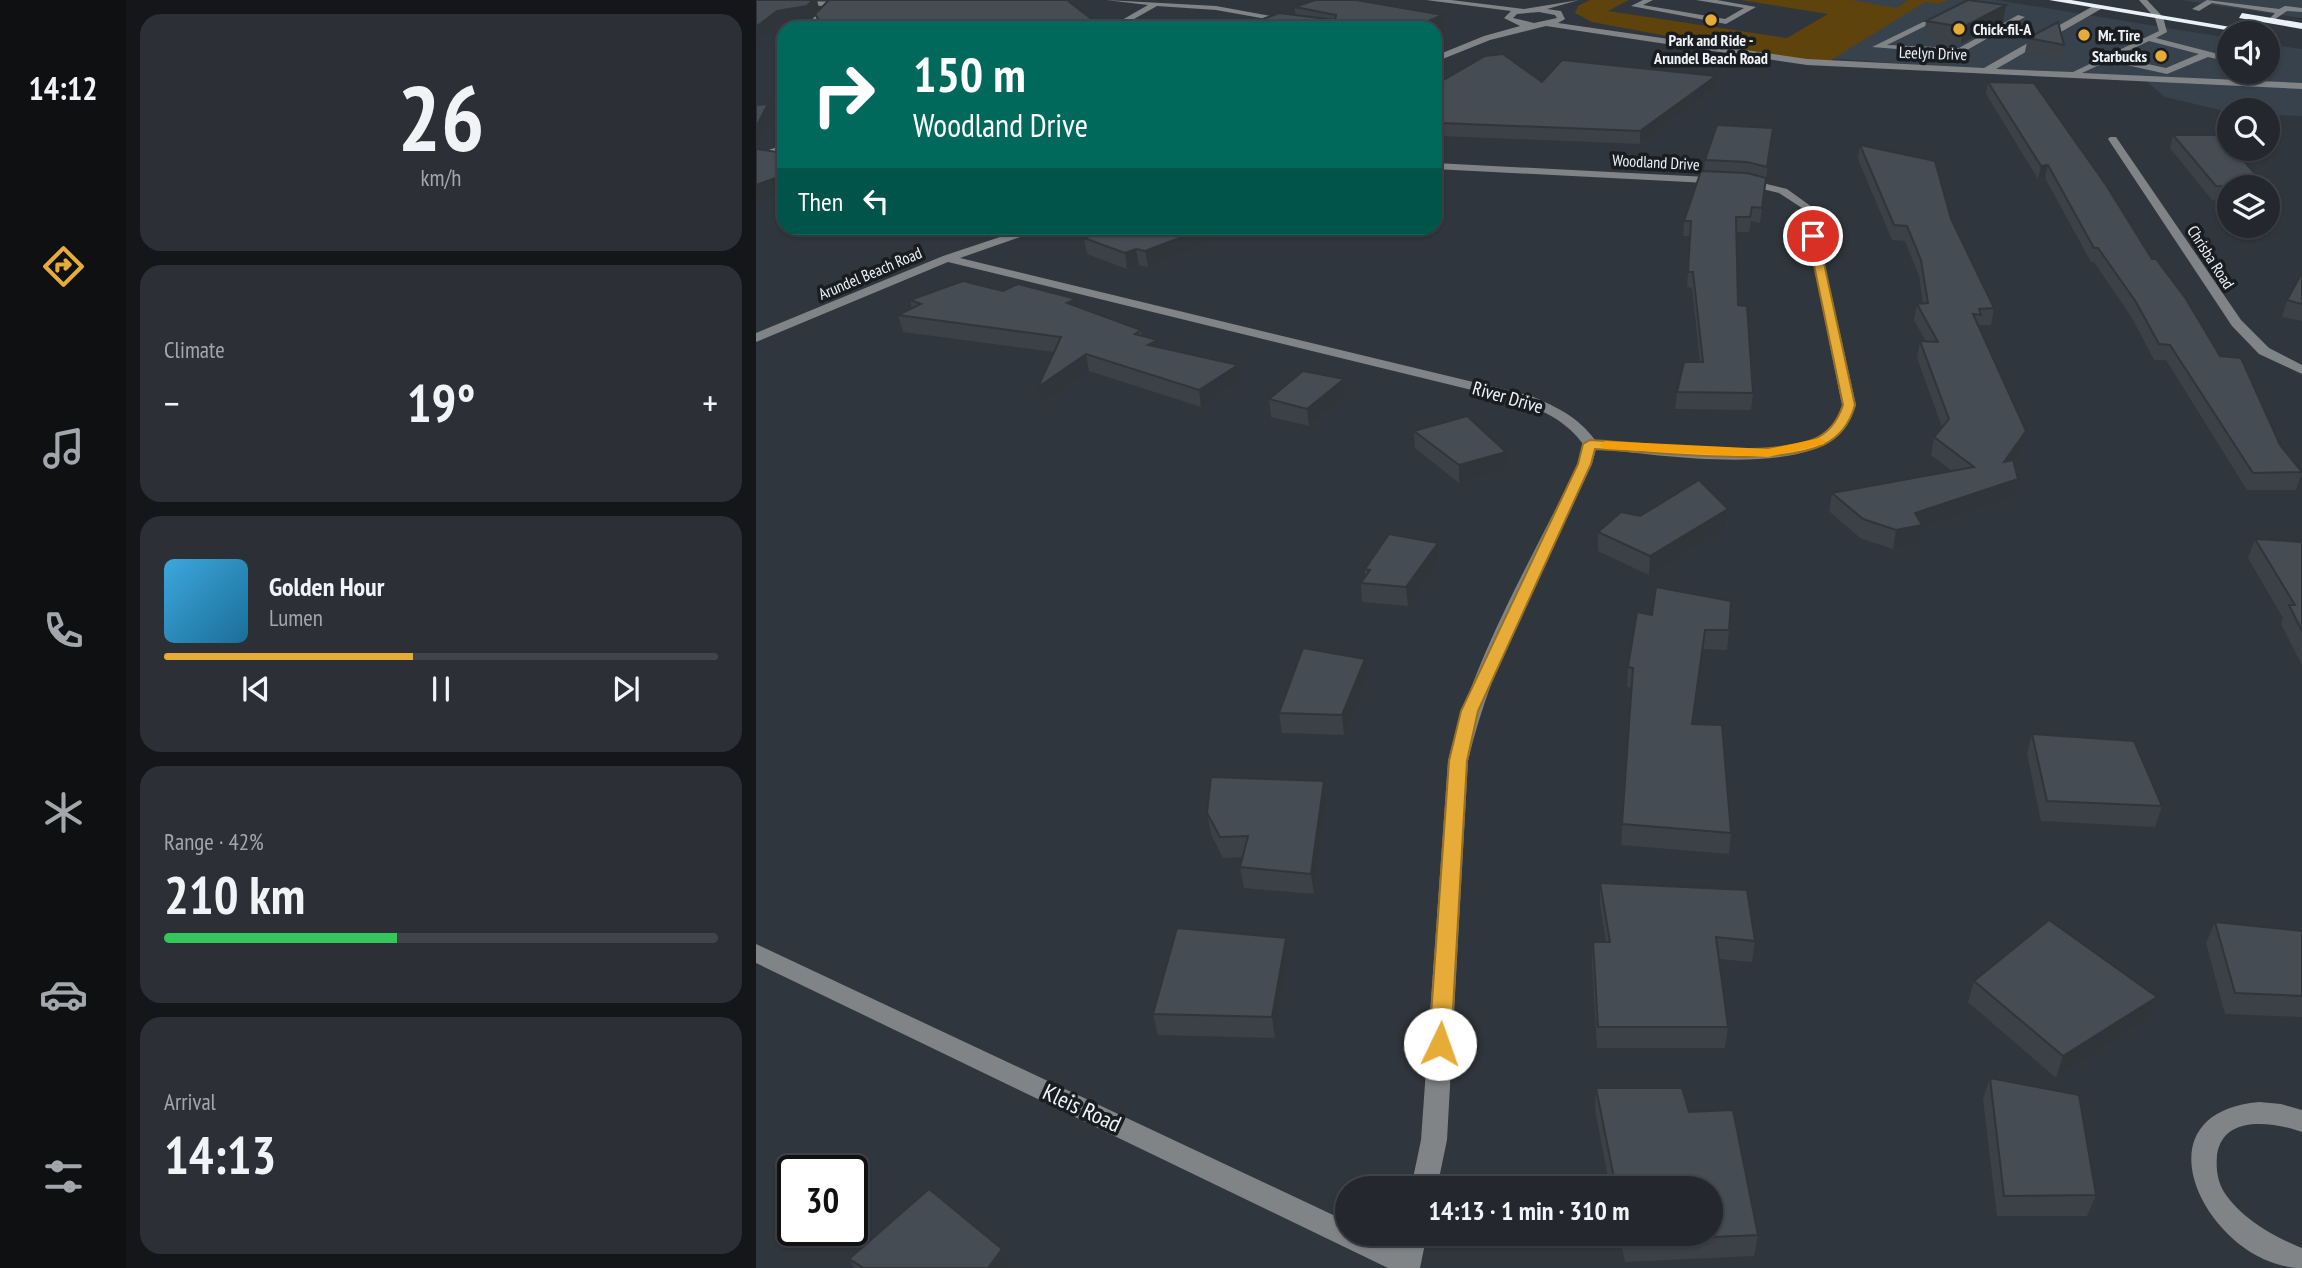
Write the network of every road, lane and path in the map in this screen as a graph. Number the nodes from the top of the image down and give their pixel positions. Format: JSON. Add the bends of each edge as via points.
{"nodes":[{"id":1,"x":1110,"y":0,"type":"edge"},
{"id":2,"x":1430,"y":0,"type":"edge"},
{"id":3,"x":1575,"y":0,"type":"edge"},
{"id":4,"x":1649,"y":0,"type":"edge"},
{"id":5,"x":1700,"y":0,"type":"edge"},
{"id":6,"x":2054,"y":0,"type":"edge"},
{"id":7,"x":2143,"y":0,"type":"edge"},
{"id":8,"x":2210,"y":0,"type":"edge"},
{"id":9,"x":756,"y":2,"type":"edge"},
{"id":10,"x":862,"y":3,"type":"edge"},
{"id":11,"x":1157,"y":3,"type":"junction"},
{"id":12,"x":2159,"y":3,"type":"dead end"},
{"id":13,"x":831,"y":4,"type":"junction"},
{"id":14,"x":1974,"y":4,"type":"edge"},
{"id":15,"x":1463,"y":5,"type":"junction"},
{"id":16,"x":2098,"y":7,"type":"junction"},
{"id":17,"x":2184,"y":7,"type":"dead end"},
{"id":18,"x":2196,"y":9,"type":"junction"},
{"id":19,"x":1530,"y":10,"type":"junction"},
{"id":20,"x":2302,"y":10,"type":"edge"},
{"id":21,"x":2281,"y":12,"type":"junction"},
{"id":22,"x":2009,"y":15,"type":"dead end"},
{"id":23,"x":1561,"y":16,"type":"junction"},
{"id":24,"x":2160,"y":17,"type":"junction"},
{"id":25,"x":1509,"y":19,"type":"junction"},
{"id":26,"x":815,"y":21,"type":"edge"},
{"id":27,"x":1125,"y":21,"type":"edge"},
{"id":28,"x":1291,"y":21,"type":"edge"},
{"id":29,"x":2272,"y":21,"type":"joint"},
{"id":30,"x":2280,"y":22,"type":"edge"},
{"id":31,"x":1540,"y":24,"type":"junction"},
{"id":32,"x":2217,"y":26,"type":"edge"},
{"id":33,"x":2302,"y":26,"type":"edge"},
{"id":34,"x":1612,"y":31,"type":"junction"},
{"id":35,"x":1487,"y":38,"type":"junction"},
{"id":36,"x":2150,"y":38,"type":"junction"},
{"id":37,"x":1442,"y":46,"type":"edge"},
{"id":38,"x":1876,"y":47,"type":"junction"},
{"id":39,"x":1459,"y":49,"type":"junction"},
{"id":40,"x":2210,"y":52,"type":"junction"},
{"id":41,"x":2217,"y":55,"type":"edge"},
{"id":42,"x":1442,"y":57,"type":"edge"},
{"id":43,"x":2107,"y":58,"type":"junction"},
{"id":44,"x":1843,"y":64,"type":"junction"},
{"id":45,"x":1987,"y":70,"type":"junction"},
{"id":46,"x":2073,"y":74,"type":"junction"},
{"id":47,"x":2217,"y":80,"type":"edge"},
{"id":48,"x":2280,"y":80,"type":"edge"},
{"id":49,"x":2302,"y":80,"type":"edge"},
{"id":50,"x":2280,"y":84,"type":"edge"},
{"id":51,"x":2302,"y":86,"type":"edge"},
{"id":52,"x":2113,"y":139,"type":"dead end"},
{"id":53,"x":777,"y":150,"type":"edge"},
{"id":54,"x":756,"y":157,"type":"edge"},
{"id":55,"x":1442,"y":166,"type":"edge"},
{"id":56,"x":1015,"y":235,"type":"edge"},
{"id":57,"x":947,"y":258,"type":"junction"},
{"id":58,"x":756,"y":338,"type":"edge"},
{"id":59,"x":2302,"y":370,"type":"edge"},
{"id":60,"x":1590,"y":444,"type":"junction"},
{"id":61,"x":756,"y":953,"type":"edge"},
{"id":62,"x":2302,"y":1121,"type":"edge"},
{"id":63,"x":1426,"y":1176,"type":"edge"},
{"id":64,"x":1335,"y":1229,"type":"edge"},
{"id":65,"x":1370,"y":1246,"type":"edge"},
{"id":66,"x":1412,"y":1246,"type":"edge"},
{"id":67,"x":2302,"y":1261,"type":"edge"}],
"edges":[{"from":1,"to":11,"type":"street"},
{"from":2,"to":15,"type":"street"},
{"from":3,"to":19,"type":"street"},
{"from":3,"to":23,"type":"street"},
{"from":4,"to":5,"type":"street","via":[[1635,6],[1726,22],[1752,7]]},
{"from":6,"to":16,"type":"highway"},
{"from":7,"to":12,"type":"highway"},
{"from":7,"to":24,"type":"street"},
{"from":8,"to":18,"type":"street"},
{"from":8,"to":21,"type":"street"},
{"from":9,"to":13,"type":"street"},
{"from":10,"to":13,"type":"street"},
{"from":11,"to":27,"type":"street"},
{"from":11,"to":28,"type":"street"},
{"from":13,"to":26,"type":"street"},
{"from":14,"to":38,"type":"street"},
{"from":15,"to":19,"type":"street"},
{"from":15,"to":25,"type":"street"},
{"from":16,"to":24,"type":"highway"},
{"from":16,"to":45,"type":"street"},
{"from":17,"to":18,"type":"highway"},
{"from":18,"to":29,"type":"highway"},
{"from":19,"to":23,"type":"street","name":"Leelyn Drive"},
{"from":19,"to":25,"type":"street","via":[[1515,12]]},
{"from":20,"to":21,"type":"street"},
{"from":21,"to":29,"type":"street"},
{"from":22,"to":38,"type":"street","via":[[2021,17],[1960,51]]},
{"from":23,"to":31,"type":"street","via":[[1558,21]]},
{"from":23,"to":34,"type":"street","name":"Leelyn Drive"},
{"from":24,"to":32,"type":"highway"},
{"from":24,"to":36,"type":"street","via":[[2165,29]]},
{"from":25,"to":31,"type":"street","name":"Leelyn Drive"},
{"from":25,"to":35,"type":"street"},
{"from":30,"to":33,"type":"highway"},
{"from":31,"to":34,"type":"street","name":"Leelyn Drive"},
{"from":31,"to":35,"type":"street"},
{"from":34,"to":44,"type":"street","name":"Leelyn Drive","via":[[1767,58]]},
{"from":35,"to":39,"type":"street"},
{"from":36,"to":40,"type":"street"},
{"from":36,"to":43,"type":"street"},
{"from":37,"to":39,"type":"street"},
{"from":38,"to":44,"type":"street"},
{"from":39,"to":42,"type":"street"},
{"from":40,"to":41,"type":"street"},
{"from":40,"to":43,"type":"street","via":[[2168,71]]},
{"from":43,"to":46,"type":"street"},
{"from":44,"to":45,"type":"street","name":"Leelyn Drive"},
{"from":45,"to":46,"type":"street","name":"Leelyn Drive"},
{"from":46,"to":47,"type":"street","name":"Leelyn Drive"},
{"from":48,"to":49,"type":"street","name":"Leelyn Drive"},
{"from":50,"to":51,"type":"street","name":"Leelyn Drive"},
{"from":52,"to":59,"type":"street","name":"Chrisba Road","via":[[2236,323],[2264,351]]},
{"from":53,"to":54,"type":"street"},
{"from":55,"to":60,"type":"street","name":"Woodland Drive","via":[[1746,182],[1783,191],[1807,207],[1849,405],[1844,422],[1818,442],[1768,453]]},
{"from":56,"to":57,"type":"street","name":"Arundel Beach Road"},
{"from":57,"to":58,"type":"street","name":"Arundel Beach Road"},
{"from":57,"to":60,"type":"street","name":"River Drive","via":[[1526,400],[1578,425]]},
{"from":60,"to":63,"type":"street","via":[[1585,464],[1470,711],[1458,761],[1434,1140]]},
{"from":61,"to":64,"type":"street","name":"Kleis Road"},
{"from":62,"to":67,"type":"street","via":[[2262,1111],[2229,1117],[2211,1131],[2202,1160],[2207,1186],[2224,1213],[2271,1250]]},
{"from":65,"to":66,"type":"street","name":"Kleis Road","via":[[1408,1264]]}]}
